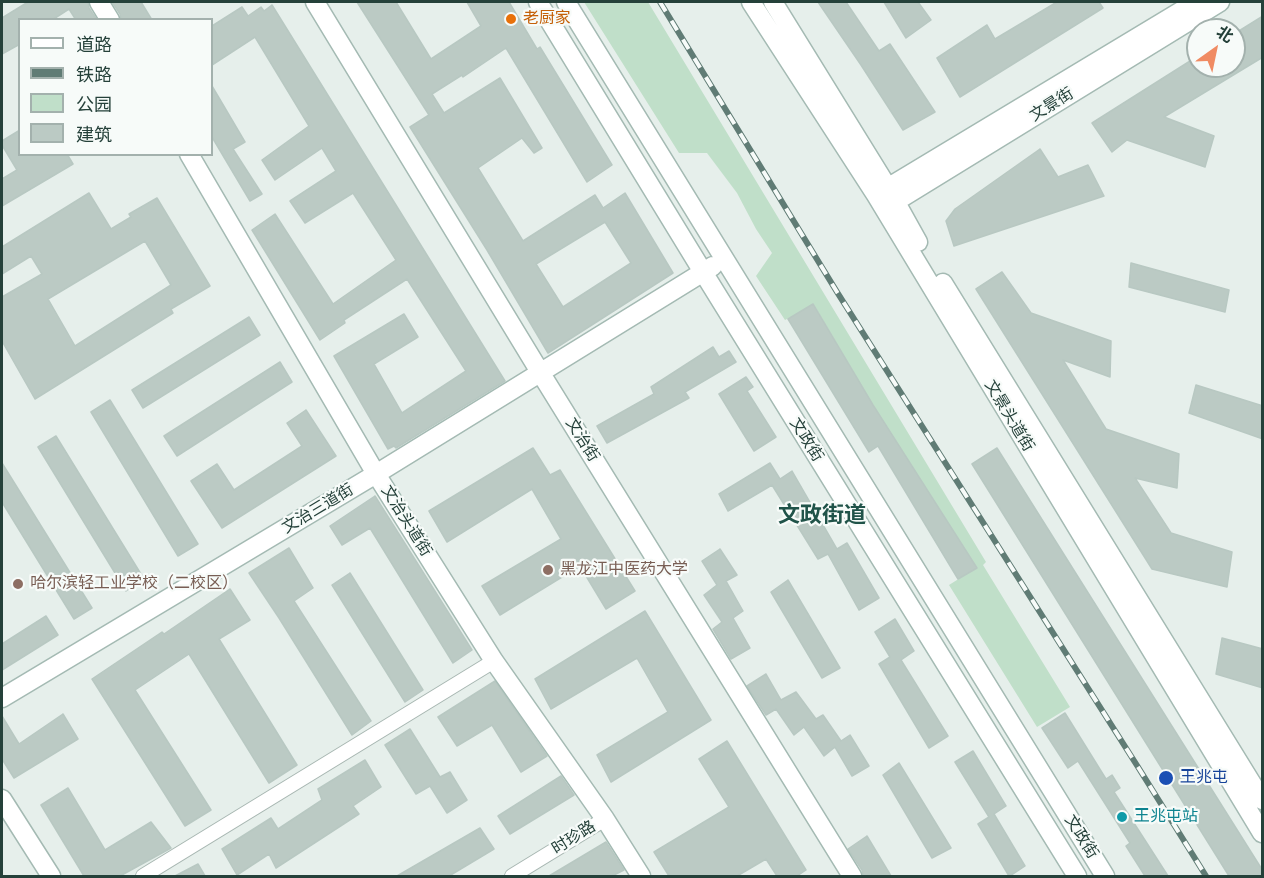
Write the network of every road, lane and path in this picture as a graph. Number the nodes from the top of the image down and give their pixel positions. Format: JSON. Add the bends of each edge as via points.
{"nodes":[{"id":1,"x":99,"y":2,"type":"edge"},
{"id":2,"x":315,"y":2,"type":"edge"},
{"id":3,"x":538,"y":2,"type":"edge"},
{"id":4,"x":566,"y":2,"type":"edge"},
{"id":5,"x":751,"y":2,"type":"edge"},
{"id":6,"x":773,"y":2,"type":"edge"},
{"id":7,"x":1196,"y":2,"type":"edge"},
{"id":8,"x":1221,"y":2,"type":"edge"},
{"id":9,"x":109,"y":18,"type":"edge"},
{"id":10,"x":190,"y":156,"type":"edge"},
{"id":11,"x":886,"y":198,"type":"junction"},
{"id":12,"x":724,"y":258,"type":"junction"},
{"id":13,"x":703,"y":272,"type":"junction"},
{"id":14,"x":540,"y":372,"type":"junction"},
{"id":15,"x":376,"y":474,"type":"junction"},
{"id":16,"x":494,"y":661,"type":"junction"},
{"id":17,"x":2,"y":698,"type":"edge"},
{"id":18,"x":2,"y":798,"type":"edge"},
{"id":19,"x":1263,"y":800,"type":"edge"},
{"id":20,"x":605,"y":819,"type":"junction"},
{"id":21,"x":1263,"y":833,"type":"edge"},
{"id":22,"x":51,"y":876,"type":"edge"},
{"id":23,"x":143,"y":876,"type":"edge"},
{"id":24,"x":512,"y":876,"type":"edge"},
{"id":25,"x":641,"y":876,"type":"edge"},
{"id":26,"x":852,"y":876,"type":"edge"},
{"id":27,"x":1077,"y":876,"type":"edge"},
{"id":28,"x":1105,"y":876,"type":"edge"}],
"edges":[{"from":1,"to":9,"type":"main road"},
{"from":2,"to":14,"type":"main road","name":"文治街"},
{"from":3,"to":13,"type":"main road","name":"文政街"},
{"from":4,"to":12,"type":"main road","name":"文政街"},
{"from":5,"to":11,"type":"main road","name":"文景头道街"},
{"from":6,"to":11,"type":"main road","name":"文景头道街"},
{"from":7,"to":11,"type":"main road","name":"文景街"},
{"from":8,"to":11,"type":"main road","name":"文景街"},
{"from":10,"to":15,"type":"main road","name":"文治头道街"},
{"from":11,"to":19,"type":"main road","name":"文景头道街","via":[[908,226]]},
{"from":11,"to":21,"type":"main road","name":"文景头道街"},
{"from":12,"to":13,"type":"main road","name":"文治三道街"},
{"from":12,"to":28,"type":"main road","name":"文政街"},
{"from":13,"to":14,"type":"main road","name":"文治三道街"},
{"from":13,"to":27,"type":"main road","name":"文政街"},
{"from":14,"to":15,"type":"main road","name":"文治三道街"},
{"from":14,"to":26,"type":"main road","name":"文治街"},
{"from":15,"to":16,"type":"main road","name":"文治头道街"},
{"from":15,"to":17,"type":"main road","name":"文治三道街"},
{"from":16,"to":20,"type":"main road","name":"文治头道街"},
{"from":16,"to":23,"type":"street"},
{"from":18,"to":22,"type":"main road"},
{"from":20,"to":24,"type":"street","name":"时珍路"},
{"from":20,"to":25,"type":"main road","name":"文治头道街"}]}
